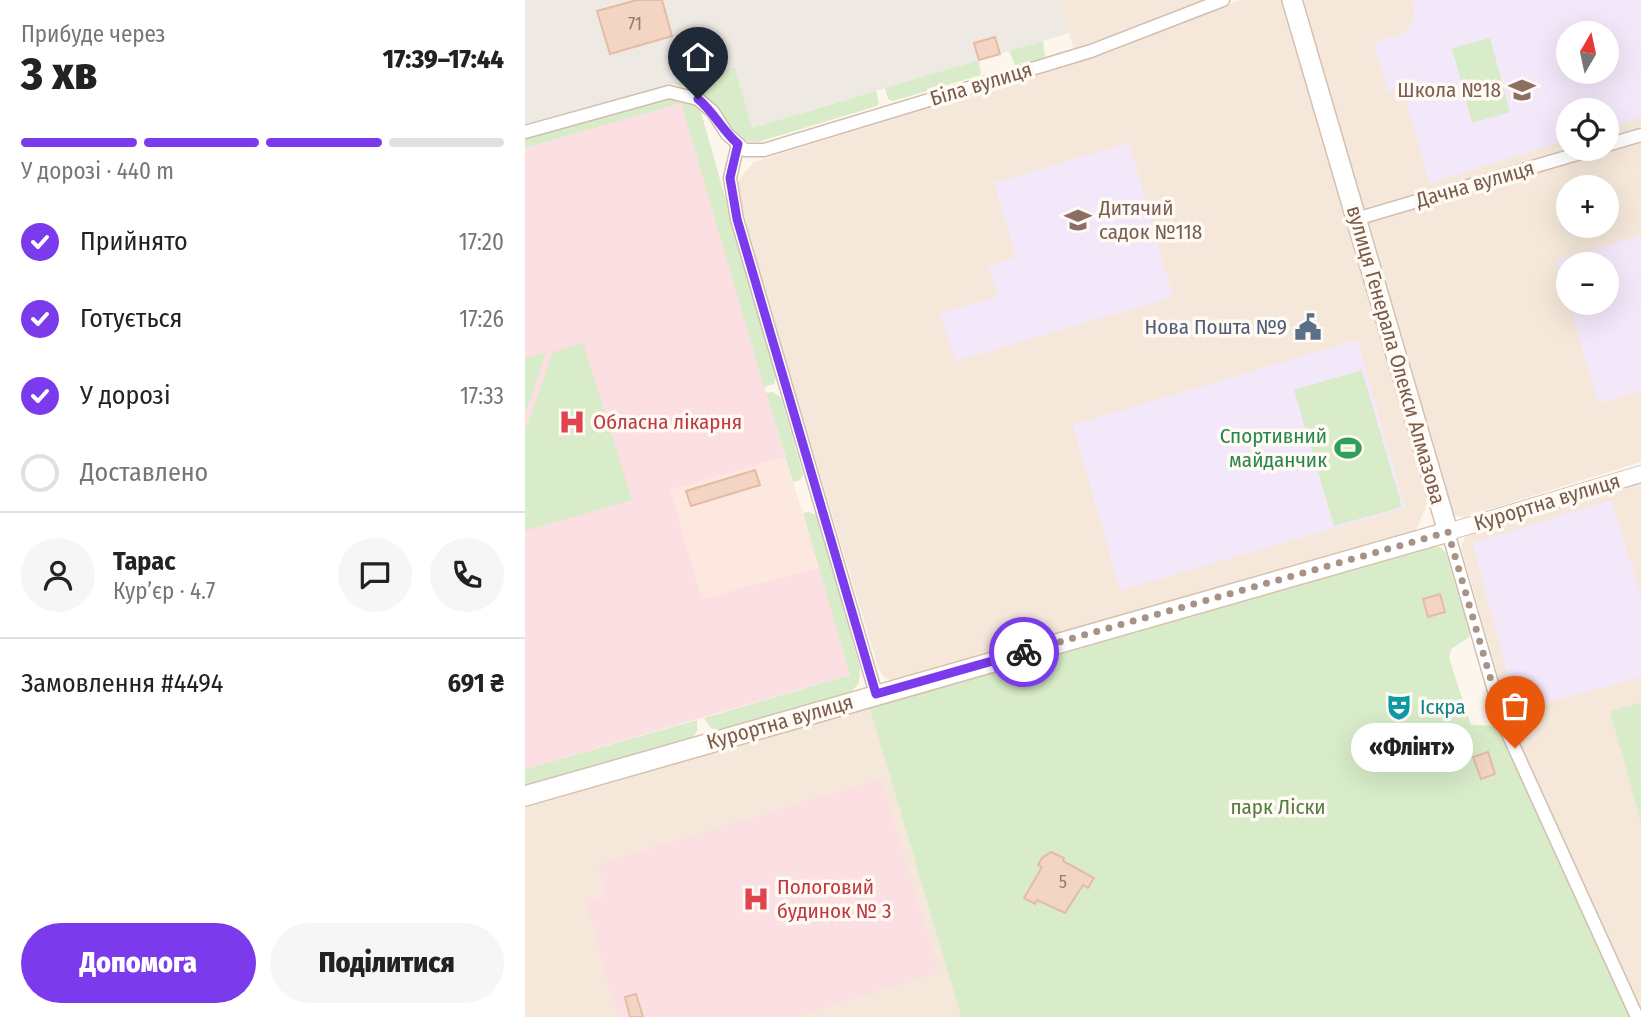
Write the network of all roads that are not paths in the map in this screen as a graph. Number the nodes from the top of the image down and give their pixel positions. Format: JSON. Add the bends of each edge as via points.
{"nodes":[{"id":1,"x":1223,"y":0,"type":"edge"},
{"id":2,"x":1292,"y":0,"type":"edge"},
{"id":3,"x":525,"y":132,"type":"edge"},
{"id":4,"x":1641,"y":135,"type":"edge"},
{"id":5,"x":1619,"y":141,"type":"edge"},
{"id":6,"x":738,"y":144,"type":"junction"},
{"id":7,"x":1556,"y":160,"type":"edge"},
{"id":8,"x":1356,"y":219,"type":"junction"},
{"id":9,"x":1641,"y":474,"type":"edge"},
{"id":10,"x":1448,"y":532,"type":"junction"},
{"id":11,"x":876,"y":694,"type":"junction"},
{"id":12,"x":525,"y":796,"type":"edge"},
{"id":13,"x":1637,"y":1017,"type":"edge"}],
"edges":[{"from":1,"to":6,"type":"street","name":"Біла вулиця","via":[[1091,51],[764,150],[745,150]]},
{"from":2,"to":8,"type":"main road","name":"вулиця Генерала Олекси Алмазова"},
{"from":3,"to":6,"type":"street","via":[[669,92],[698,99]]},
{"from":4,"to":5,"type":"street"},
{"from":6,"to":11,"type":"street","via":[[730,178],[737,219]]},
{"from":7,"to":8,"type":"street","name":"Дачна вулиця"},
{"from":8,"to":10,"type":"main road","name":"вулиця Генерала Олекси Алмазова"},
{"from":9,"to":10,"type":"street","name":"Курортна вулиця"},
{"from":10,"to":11,"type":"main road","name":"Курортна вулиця"},
{"from":10,"to":13,"type":"street","name":"вулиця Генерала Олекси Алмазова","via":[[1504,725]]},
{"from":11,"to":12,"type":"main road","name":"Курортна вулиця"}]}
